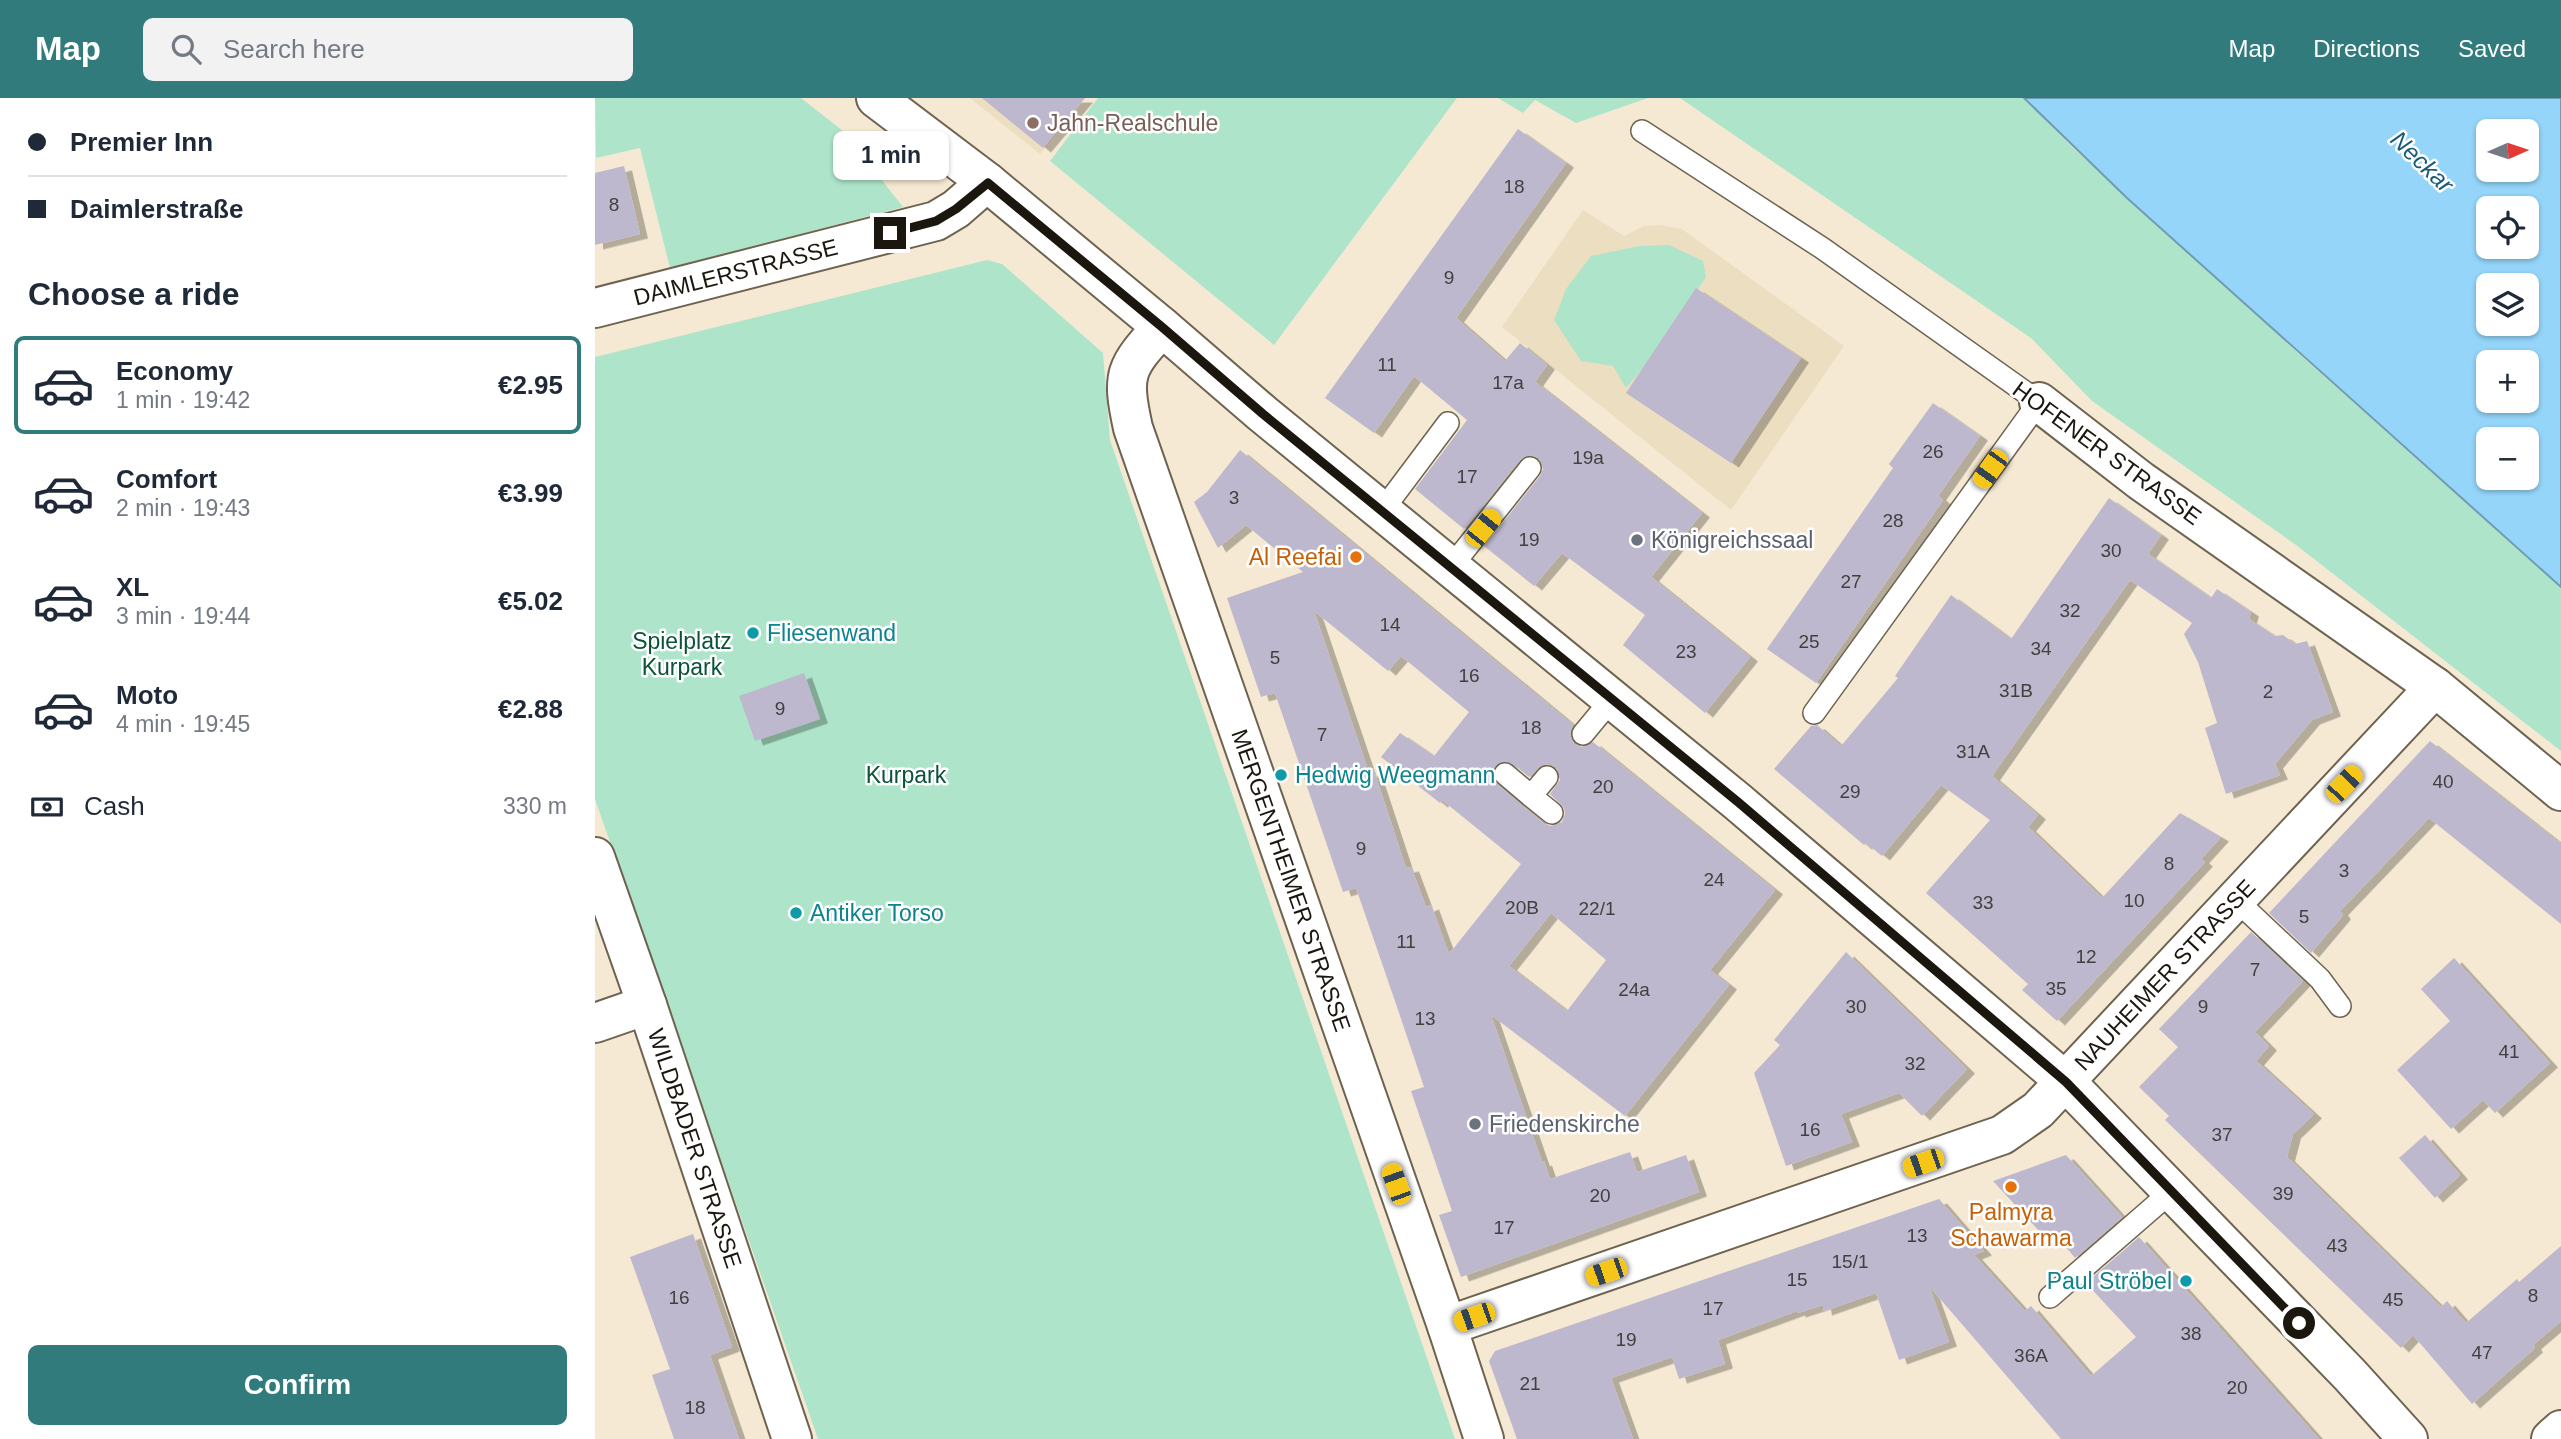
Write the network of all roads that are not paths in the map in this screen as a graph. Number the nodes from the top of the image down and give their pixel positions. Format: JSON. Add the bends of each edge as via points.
{"nodes":[{"id":1,"x":876,"y":98,"type":"edge"},
{"id":2,"x":1642,"y":131,"type":"dead end"},
{"id":3,"x":988,"y":183,"type":"junction"},
{"id":4,"x":595,"y":308,"type":"edge"},
{"id":5,"x":1162,"y":327,"type":"junction"},
{"id":6,"x":2039,"y":402,"type":"junction"},
{"id":7,"x":1448,"y":424,"type":"dead end"},
{"id":8,"x":1530,"y":468,"type":"dead end"},
{"id":9,"x":1382,"y":511,"type":"junction"},
{"id":10,"x":1451,"y":567,"type":"junction"},
{"id":11,"x":2435,"y":687,"type":"junction"},
{"id":12,"x":1612,"y":699,"type":"junction"},
{"id":13,"x":1814,"y":713,"type":"dead end"},
{"id":14,"x":1583,"y":734,"type":"dead end"},
{"id":15,"x":1505,"y":774,"type":"dead end"},
{"id":16,"x":1547,"y":777,"type":"dead end"},
{"id":17,"x":2561,"y":791,"type":"edge"},
{"id":18,"x":1531,"y":796,"type":"junction"},
{"id":19,"x":1552,"y":814,"type":"dead end"},
{"id":20,"x":595,"y":857,"type":"edge"},
{"id":21,"x":2236,"y":900,"type":"junction"},
{"id":22,"x":647,"y":1006,"type":"junction"},
{"id":23,"x":2340,"y":1006,"type":"dead end"},
{"id":24,"x":595,"y":1023,"type":"edge"},
{"id":25,"x":2066,"y":1082,"type":"junction"},
{"id":26,"x":2172,"y":1191,"type":"junction"},
{"id":27,"x":2050,"y":1297,"type":"dead end"},
{"id":28,"x":1447,"y":1326,"type":"junction"},
{"id":29,"x":2561,"y":1430,"type":"edge"},
{"id":30,"x":792,"y":1439,"type":"edge"},
{"id":31,"x":1485,"y":1439,"type":"edge"},
{"id":32,"x":2408,"y":1439,"type":"edge"},
{"id":33,"x":2551,"y":1439,"type":"edge"}],
"edges":[{"from":1,"to":3,"type":"street"},
{"from":2,"to":6,"type":"lane","name":"HOFENER STRASSE","via":[[1822,248]]},
{"from":3,"to":4,"type":"street","name":"DAIMLERSTRASSE","via":[[936,221]]},
{"from":3,"to":5,"type":"street"},
{"from":5,"to":9,"type":"street"},
{"from":5,"to":28,"type":"street","name":"MERGENTHEIMER STRASSE","via":[[1130,366],[1126,394],[1133,428]]},
{"from":6,"to":11,"type":"street","name":"HOFENER STRASSE","via":[[2141,481]]},
{"from":6,"to":13,"type":"lane"},
{"from":7,"to":9,"type":"lane"},
{"from":8,"to":10,"type":"lane"},
{"from":9,"to":10,"type":"street"},
{"from":10,"to":12,"type":"street"},
{"from":11,"to":17,"type":"street","name":"HOFENER STRASSE"},
{"from":11,"to":21,"type":"street","name":"NAUHEIMER STRASSE"},
{"from":12,"to":14,"type":"lane"},
{"from":12,"to":25,"type":"street"},
{"from":15,"to":18,"type":"lane"},
{"from":16,"to":18,"type":"lane"},
{"from":18,"to":19,"type":"lane"},
{"from":20,"to":22,"type":"street","name":"WILDBADER STRASSE"},
{"from":21,"to":23,"type":"lane","via":[[2320,979]]},
{"from":21,"to":25,"type":"street","name":"NAUHEIMER STRASSE"},
{"from":22,"to":24,"type":"street"},
{"from":22,"to":30,"type":"street","name":"WILDBADER STRASSE"},
{"from":25,"to":26,"type":"street"},
{"from":25,"to":28,"type":"street","name":"NAUHEIMER STRASSE","via":[[2038,1110],[2002,1135]]},
{"from":26,"to":27,"type":"lane"},
{"from":26,"to":32,"type":"street"},
{"from":28,"to":31,"type":"street","name":"MERGENTHEIMER STRASSE"},
{"from":29,"to":33,"type":"street"}]}
